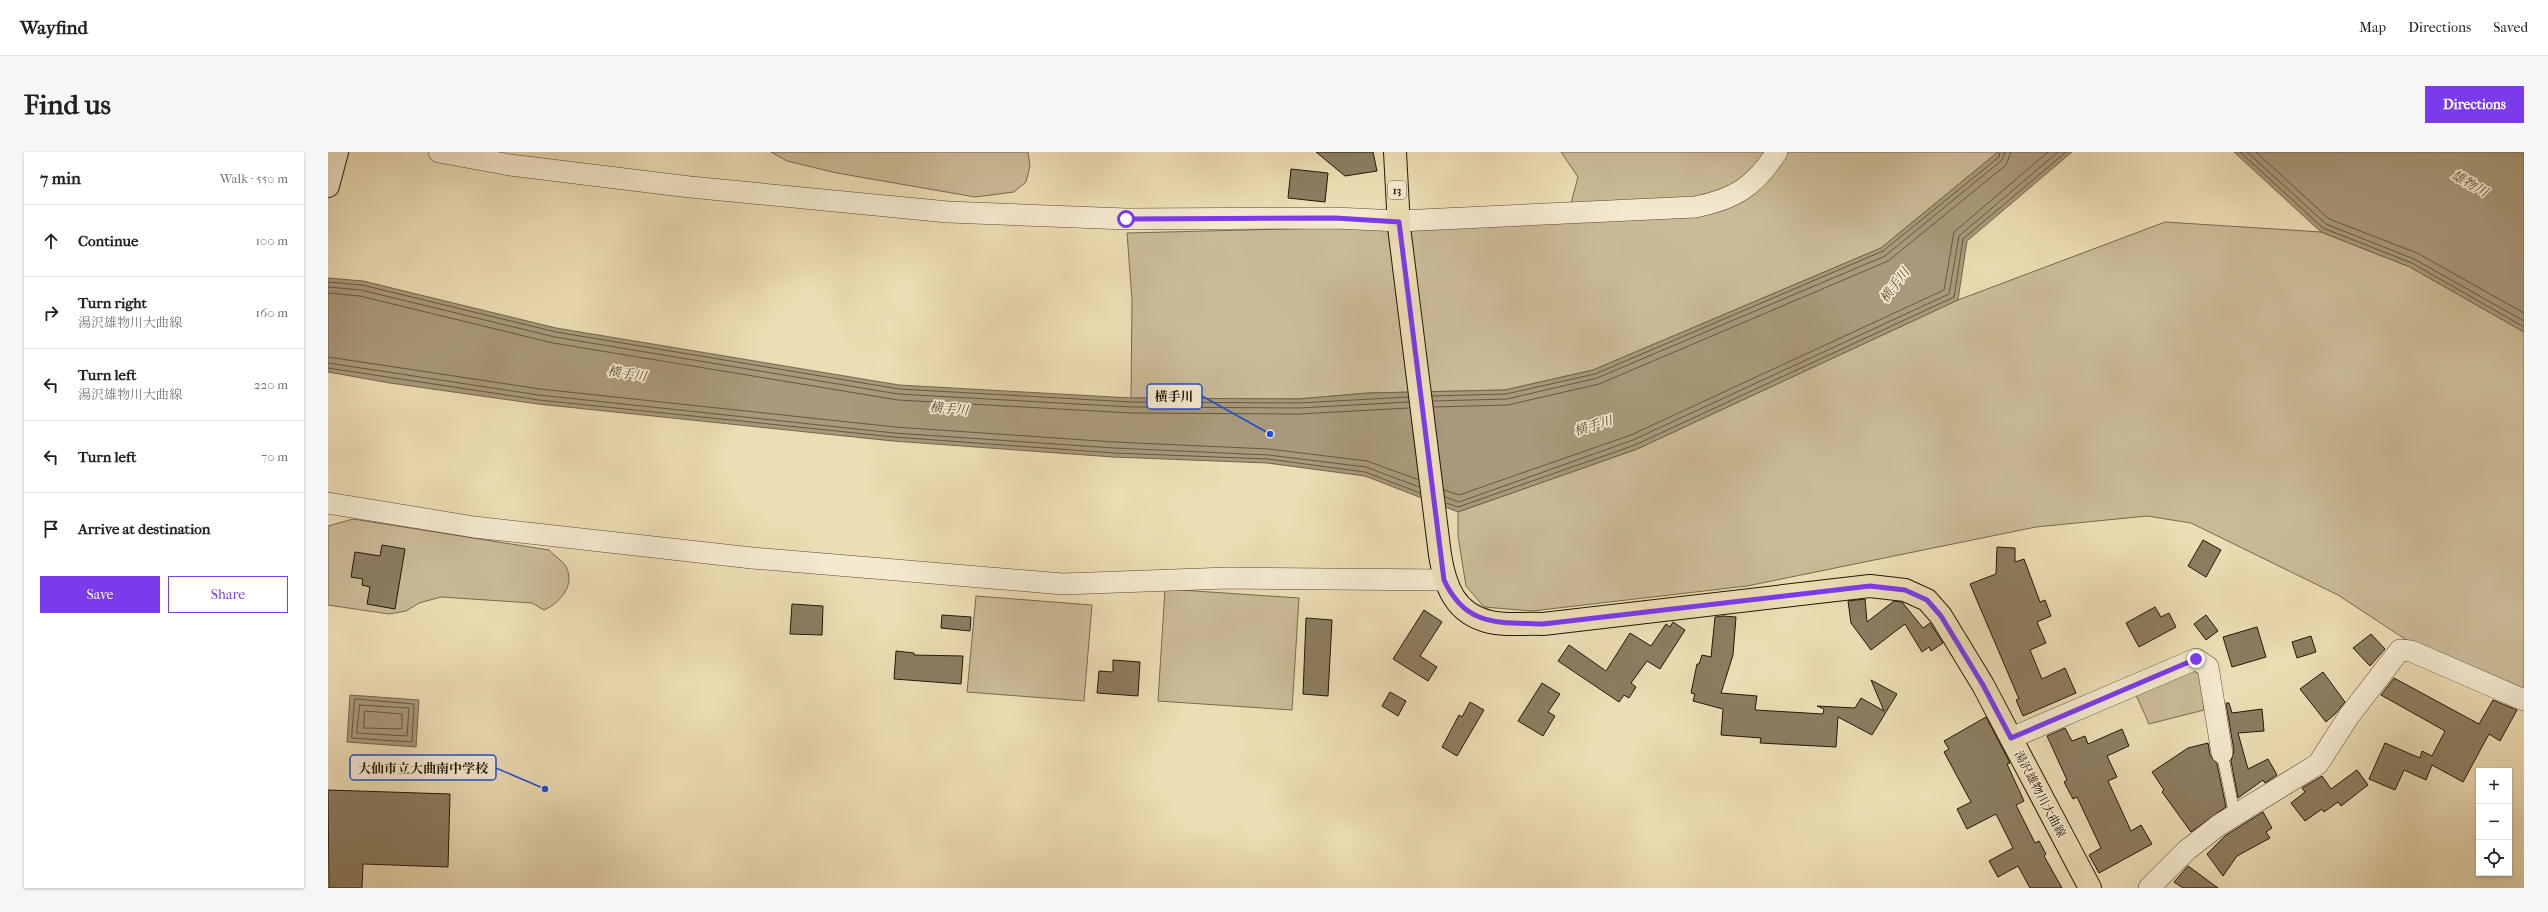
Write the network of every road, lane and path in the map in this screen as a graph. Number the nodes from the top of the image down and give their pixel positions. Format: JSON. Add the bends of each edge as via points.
{"nodes":[{"id":1,"x":337,"y":152,"type":"edge"},
{"id":2,"x":440,"y":152,"type":"edge"},
{"id":3,"x":1395,"y":152,"type":"edge"},
{"id":4,"x":1777,"y":152,"type":"edge"},
{"id":5,"x":328,"y":186,"type":"edge"},
{"id":6,"x":1399,"y":224,"type":"junction"},
{"id":7,"x":328,"y":503,"type":"edge"},
{"id":8,"x":1444,"y":580,"type":"junction"},
{"id":9,"x":2524,"y":700,"type":"edge"},
{"id":10,"x":2011,"y":738,"type":"junction"},
{"id":11,"x":2222,"y":753,"type":"joint"},
{"id":12,"x":2235,"y":816,"type":"junction"},
{"id":13,"x":2090,"y":888,"type":"edge"},
{"id":14,"x":2149,"y":888,"type":"edge"}],
"edges":[{"from":1,"to":5,"type":"main road"},
{"from":2,"to":6,"type":"street","via":[[510,165],[690,187],[948,212],[1126,219],[1335,218]]},
{"from":3,"to":6,"type":"main road","name":"湯沢雄物川大曲線","number":"13"},
{"from":4,"to":6,"type":"street","via":[[1758,179],[1741,192],[1720,202],[1695,207]]},
{"from":6,"to":8,"type":"main road","name":"湯沢雄物川大曲線","number":"13"},
{"from":7,"to":8,"type":"street","via":[[474,527],[752,558],[1062,584],[1228,578]]},
{"from":8,"to":10,"type":"main road","name":"湯沢雄物川大曲線","number":"13","via":[[1452,597],[1468,611],[1490,622],[1543,624],[1870,586],[1905,590],[1927,600],[1941,616],[1983,685]]},
{"from":9,"to":12,"type":"street","via":[[2411,651],[2400,650],[2349,716],[2318,764]]},
{"from":10,"to":11,"type":"street","via":[[2196,659],[2208,666]]},
{"from":10,"to":13,"type":"main road","name":"湯沢雄物川大曲線","number":"13"},
{"from":11,"to":12,"type":"lane"},
{"from":12,"to":14,"type":"street","via":[[2187,850]]}]}
